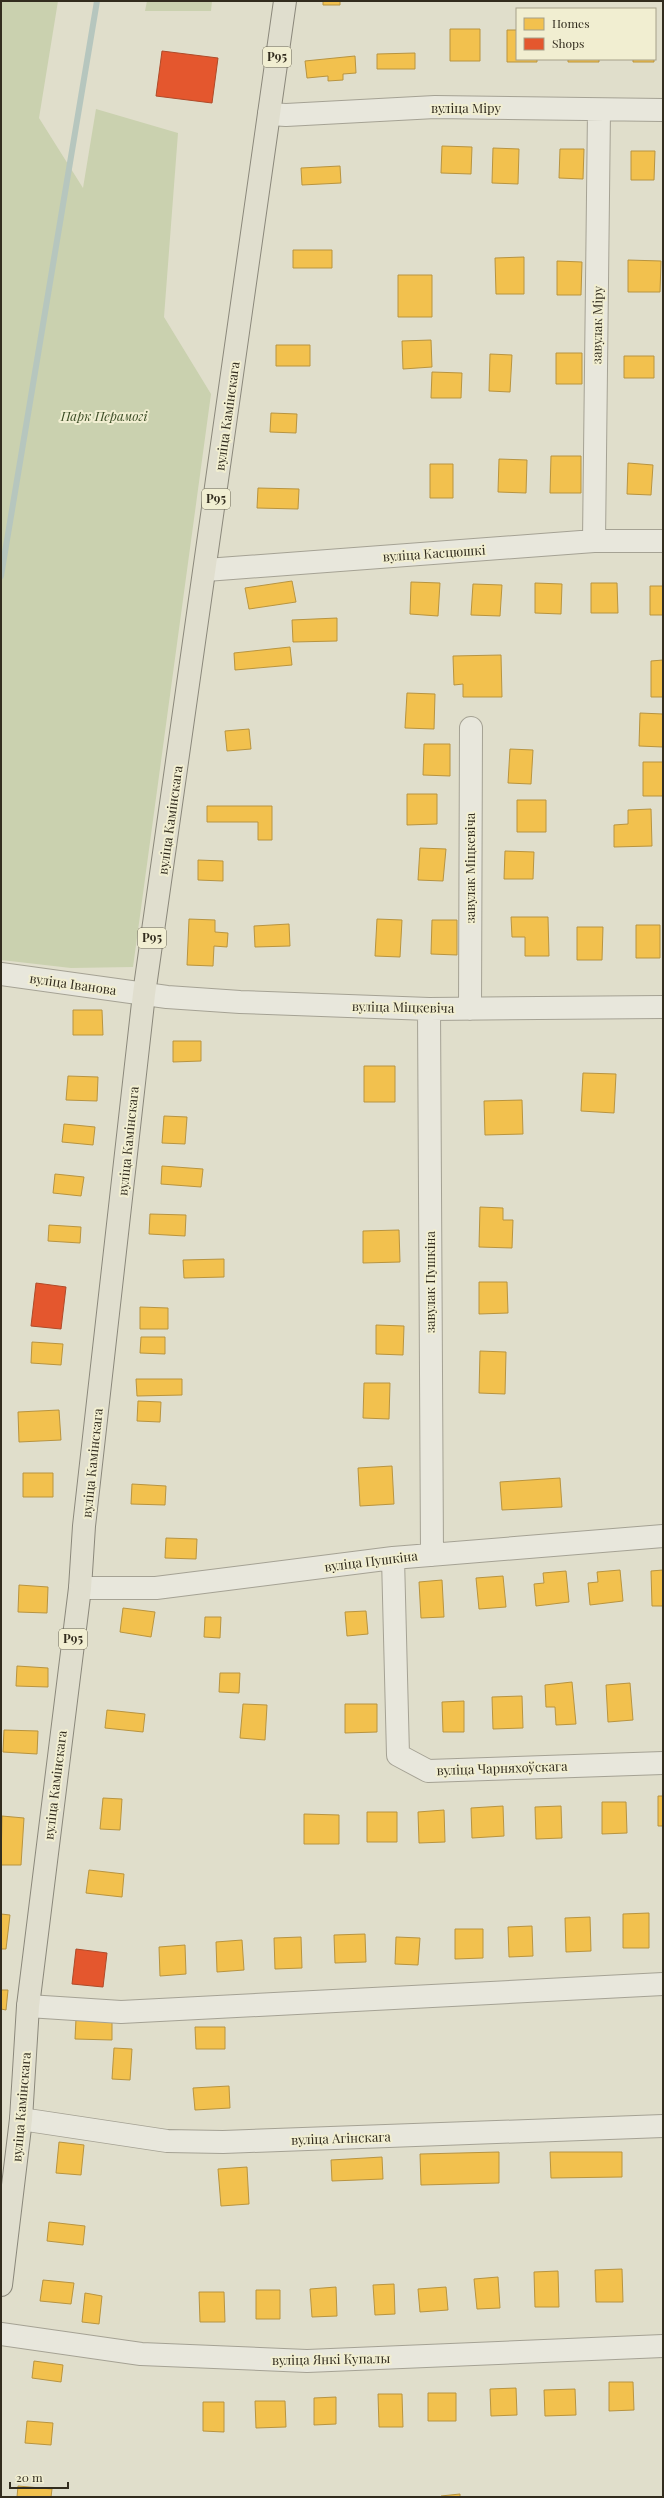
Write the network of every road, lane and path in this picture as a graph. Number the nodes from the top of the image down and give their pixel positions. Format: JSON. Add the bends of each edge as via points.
{"nodes":[{"id":1,"x":285,"y":1,"type":"edge"},
{"id":2,"x":599,"y":110,"type":"junction"},
{"id":3,"x":663,"y":110,"type":"edge"},
{"id":4,"x":270,"y":114,"type":"junction"},
{"id":5,"x":594,"y":541,"type":"junction"},
{"id":6,"x":663,"y":541,"type":"edge"},
{"id":7,"x":206,"y":570,"type":"junction"},
{"id":8,"x":471,"y":728,"type":"dead end"},
{"id":9,"x":1,"y":974,"type":"edge"},
{"id":10,"x":144,"y":994,"type":"junction"},
{"id":11,"x":663,"y":1007,"type":"edge"},
{"id":12,"x":429,"y":1009,"type":"junction"},
{"id":13,"x":470,"y":1009,"type":"junction"},
{"id":14,"x":663,"y":1536,"type":"edge"},
{"id":15,"x":432,"y":1555,"type":"junction"},
{"id":16,"x":392,"y":1558,"type":"junction"},
{"id":17,"x":80,"y":1588,"type":"junction"},
{"id":18,"x":663,"y":1763,"type":"edge"},
{"id":19,"x":663,"y":1984,"type":"edge"},
{"id":20,"x":28,"y":2006,"type":"junction"},
{"id":21,"x":21,"y":2119,"type":"junction"},
{"id":22,"x":663,"y":2126,"type":"edge"},
{"id":23,"x":1,"y":2285,"type":"edge"},
{"id":24,"x":1,"y":2334,"type":"edge"},
{"id":25,"x":663,"y":2346,"type":"edge"}],
"edges":[{"from":1,"to":4,"type":"main road","name":"вуліца Камінскага","number":"Р95"},
{"from":2,"to":3,"type":"street","name":"вуліца Міру"},
{"from":2,"to":4,"type":"street","name":"вуліца Міру","via":[[435,107]]},
{"from":2,"to":5,"type":"street","name":"завулак Міру"},
{"from":4,"to":7,"type":"main road","name":"вуліца Камінскага","number":"Р95"},
{"from":5,"to":6,"type":"street","name":"вуліца Касцюшкі"},
{"from":5,"to":7,"type":"street","name":"вуліца Касцюшкі"},
{"from":7,"to":10,"type":"main road","name":"вуліца Камінскага","number":"Р95"},
{"from":8,"to":13,"type":"street","name":"завулак Міцкевіча"},
{"from":9,"to":10,"type":"street","name":"вуліца Іванова"},
{"from":10,"to":12,"type":"street","name":"вуліца Міцкевіча","via":[[240,1002]]},
{"from":10,"to":17,"type":"main road","name":"вуліца Камінскага","number":"Р95","via":[[84,1526]]},
{"from":11,"to":13,"type":"street","name":"вуліца Міцкевіча"},
{"from":12,"to":13,"type":"street","name":"вуліца Міцкевіча"},
{"from":12,"to":15,"type":"street","name":"завулак Пушкіна"},
{"from":14,"to":15,"type":"street","name":"вуліца Пушкіна"},
{"from":15,"to":16,"type":"street","name":"вуліца Пушкіна"},
{"from":16,"to":17,"type":"street","name":"вуліца Пушкіна","via":[[156,1588]]},
{"from":16,"to":18,"type":"street","name":"вуліца Чарняхоўскага","via":[[398,1755],[428,1771]]},
{"from":17,"to":20,"type":"main road","name":"вуліца Камінскага","number":"Р95"},
{"from":19,"to":20,"type":"street","via":[[121,2012]]},
{"from":20,"to":21,"type":"main road","name":"вуліца Камінскага","number":"Р95"},
{"from":21,"to":22,"type":"street","name":"вуліца Агінскага","via":[[167,2141],[223,2142]]},
{"from":21,"to":23,"type":"main road","name":"вуліца Камінскага","number":"Р95"},
{"from":24,"to":25,"type":"street","name":"вуліца Янкі Купалы","via":[[141,2354],[307,2361]]}]}
